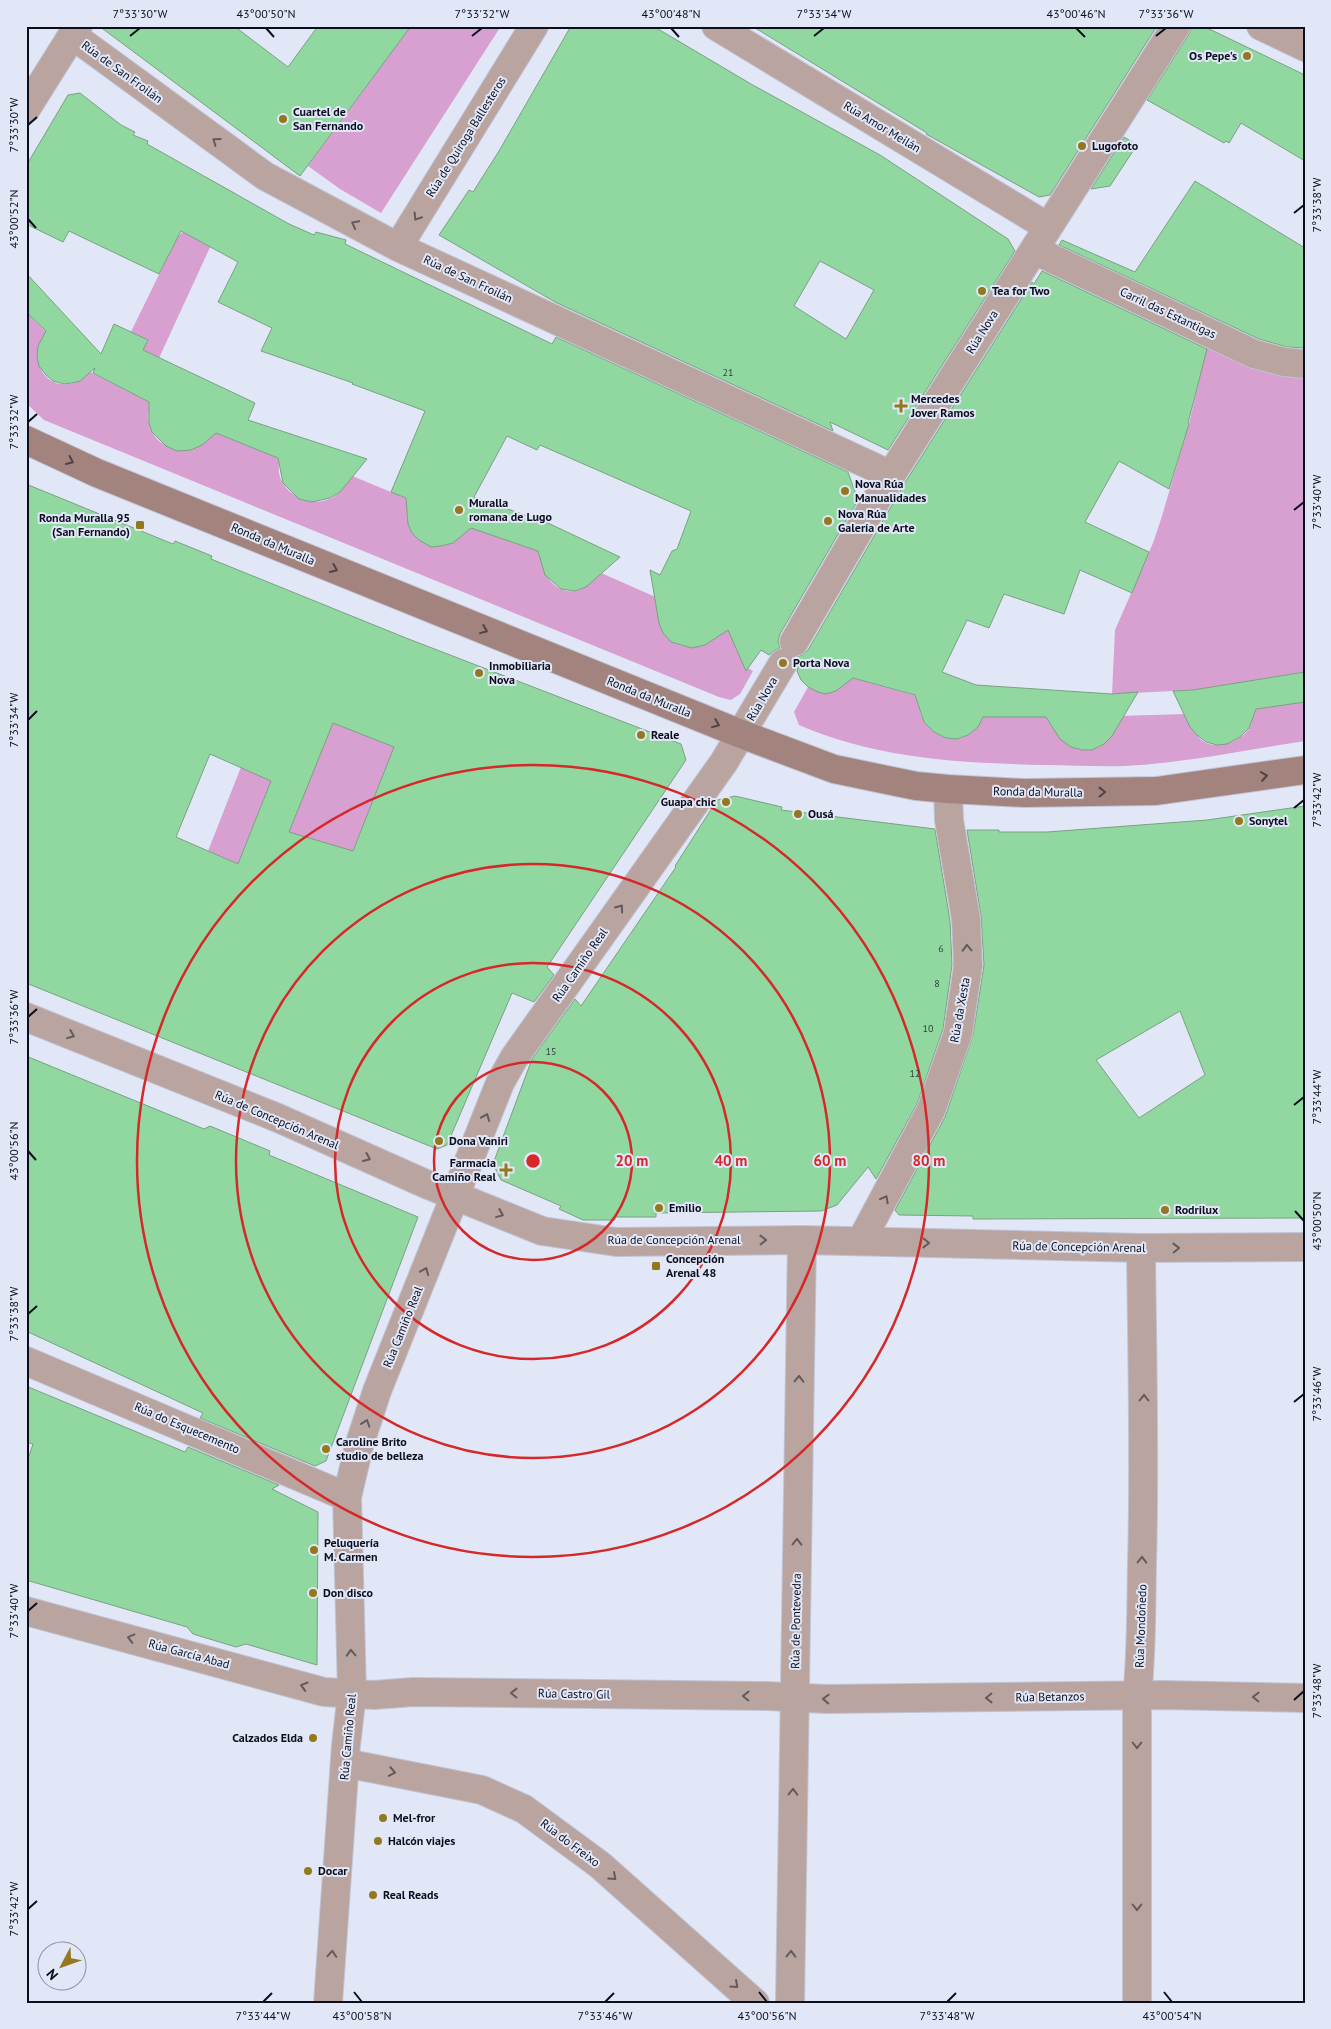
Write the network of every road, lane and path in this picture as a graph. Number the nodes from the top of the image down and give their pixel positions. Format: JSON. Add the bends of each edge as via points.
{"nodes":[{"id":1,"x":534,"y":26,"type":"edge"},
{"id":2,"x":716,"y":26,"type":"edge"},
{"id":3,"x":1176,"y":26,"type":"edge"},
{"id":4,"x":1261,"y":26,"type":"edge"},
{"id":5,"x":75,"y":29,"type":"edge"},
{"id":6,"x":1305,"y":47,"type":"edge"},
{"id":7,"x":26,"y":109,"type":"edge"},
{"id":8,"x":1048,"y":227,"type":"junction"},
{"id":9,"x":398,"y":247,"type":"junction"},
{"id":10,"x":1034,"y":250,"type":"junction"},
{"id":11,"x":1305,"y":364,"type":"edge"},
{"id":12,"x":26,"y":440,"type":"edge"},
{"id":13,"x":892,"y":475,"type":"junction"},
{"id":14,"x":741,"y":734,"type":"junction"},
{"id":15,"x":1305,"y":770,"type":"edge"},
{"id":16,"x":948,"y":789,"type":"junction"},
{"id":17,"x":26,"y":1017,"type":"edge"},
{"id":18,"x":455,"y":1195,"type":"junction"},
{"id":19,"x":802,"y":1240,"type":"junction"},
{"id":20,"x":861,"y":1241,"type":"junction"},
{"id":21,"x":1305,"y":1246,"type":"edge"},
{"id":22,"x":1141,"y":1248,"type":"junction"},
{"id":23,"x":26,"y":1361,"type":"edge"},
{"id":24,"x":347,"y":1497,"type":"junction"},
{"id":25,"x":26,"y":1611,"type":"edge"},
{"id":26,"x":352,"y":1694,"type":"junction"},
{"id":27,"x":1137,"y":1696,"type":"junction"},
{"id":28,"x":795,"y":1697,"type":"junction"},
{"id":29,"x":1305,"y":1698,"type":"edge"},
{"id":30,"x":345,"y":1763,"type":"junction"},
{"id":31,"x":328,"y":2003,"type":"edge"},
{"id":32,"x":755,"y":2003,"type":"edge"},
{"id":33,"x":790,"y":2003,"type":"edge"},
{"id":34,"x":1137,"y":2003,"type":"edge"}],
"edges":[{"from":1,"to":9,"type":"street","name":"Rúa de Quiroga Ballesteros","one_way":true},
{"from":2,"to":8,"type":"street","name":"Rúa Amor Meilán"},
{"from":3,"to":8,"type":"street","name":"Rúa Nova"},
{"from":4,"to":6,"type":"street"},
{"from":5,"to":7,"type":"street"},
{"from":9,"to":5,"type":"street","name":"Rúa de San Froilán","one_way":true,"via":[[265,176]]},
{"from":8,"to":10,"type":"street","name":"Rúa Nova"},
{"from":9,"to":13,"type":"street","name":"Rúa de San Froilán"},
{"from":10,"to":11,"type":"street","name":"Carril das Estantigas","via":[[1254,354]]},
{"from":10,"to":13,"type":"street","name":"Rúa Nova"},
{"from":12,"to":14,"type":"street","name":"Ronda da Muralla","one_way":true,"via":[[96,473]]},
{"from":13,"to":14,"type":"street","name":"Rúa Nova"},
{"from":14,"to":16,"type":"street","name":"Ronda da Muralla","via":[[834,769],[916,786]]},
{"from":18,"to":14,"type":"street","name":"Rúa Camiño Real","one_way":true,"via":[[500,1083],[514,1058]]},
{"from":16,"to":15,"type":"street","name":"Ronda da Muralla","one_way":true,"via":[[1024,793],[1156,791]]},
{"from":20,"to":16,"type":"street","name":"Rúa da Xesta","one_way":true,"via":[[931,1110],[958,1034],[968,966],[966,919],[949,820]]},
{"from":17,"to":18,"type":"street","name":"Rúa de Concepción Arenal","one_way":true,"via":[[278,1118]]},
{"from":18,"to":19,"type":"street","name":"Rúa de Concepción Arenal","one_way":true,"via":[[542,1231],[616,1242]]},
{"from":24,"to":18,"type":"street","name":"Rúa Camiño Real","one_way":true,"via":[[358,1446],[377,1391]]},
{"from":19,"to":20,"type":"street","name":"Rúa de Concepción Arenal"},
{"from":28,"to":19,"type":"street","name":"Rúa de Pontevedra","one_way":true},
{"from":20,"to":22,"type":"street","name":"Rúa de Concepción Arenal","one_way":true},
{"from":22,"to":21,"type":"street","name":"Rúa de Concepción Arenal","one_way":true},
{"from":27,"to":22,"type":"street","name":"Rúa Mondoñedo","one_way":true,"via":[[1144,1504]]},
{"from":23,"to":24,"type":"street","name":"Rúa do Esquecemento"},
{"from":26,"to":24,"type":"street","name":"Rúa Camiño Real","one_way":true},
{"from":26,"to":25,"type":"street","name":"Rúa García Abad","one_way":true,"via":[[324,1692]]},
{"from":28,"to":26,"type":"street","name":"Rúa Castro Gil","one_way":true},
{"from":26,"to":30,"type":"street","name":"Rúa Camiño Real"},
{"from":27,"to":28,"type":"street","name":"Rúa Betanzos","one_way":true},
{"from":29,"to":27,"type":"street","name":"Rúa Betanzos","one_way":true},
{"from":27,"to":34,"type":"street","name":"Rúa Mondoñedo","one_way":true},
{"from":33,"to":28,"type":"street","name":"Rúa de Pontevedra","one_way":true},
{"from":31,"to":30,"type":"street","name":"Rúa Camiño Real","one_way":true},
{"from":30,"to":32,"type":"street","name":"Rúa do Freixo","one_way":true,"via":[[482,1790],[524,1809],[600,1865]]}]}
